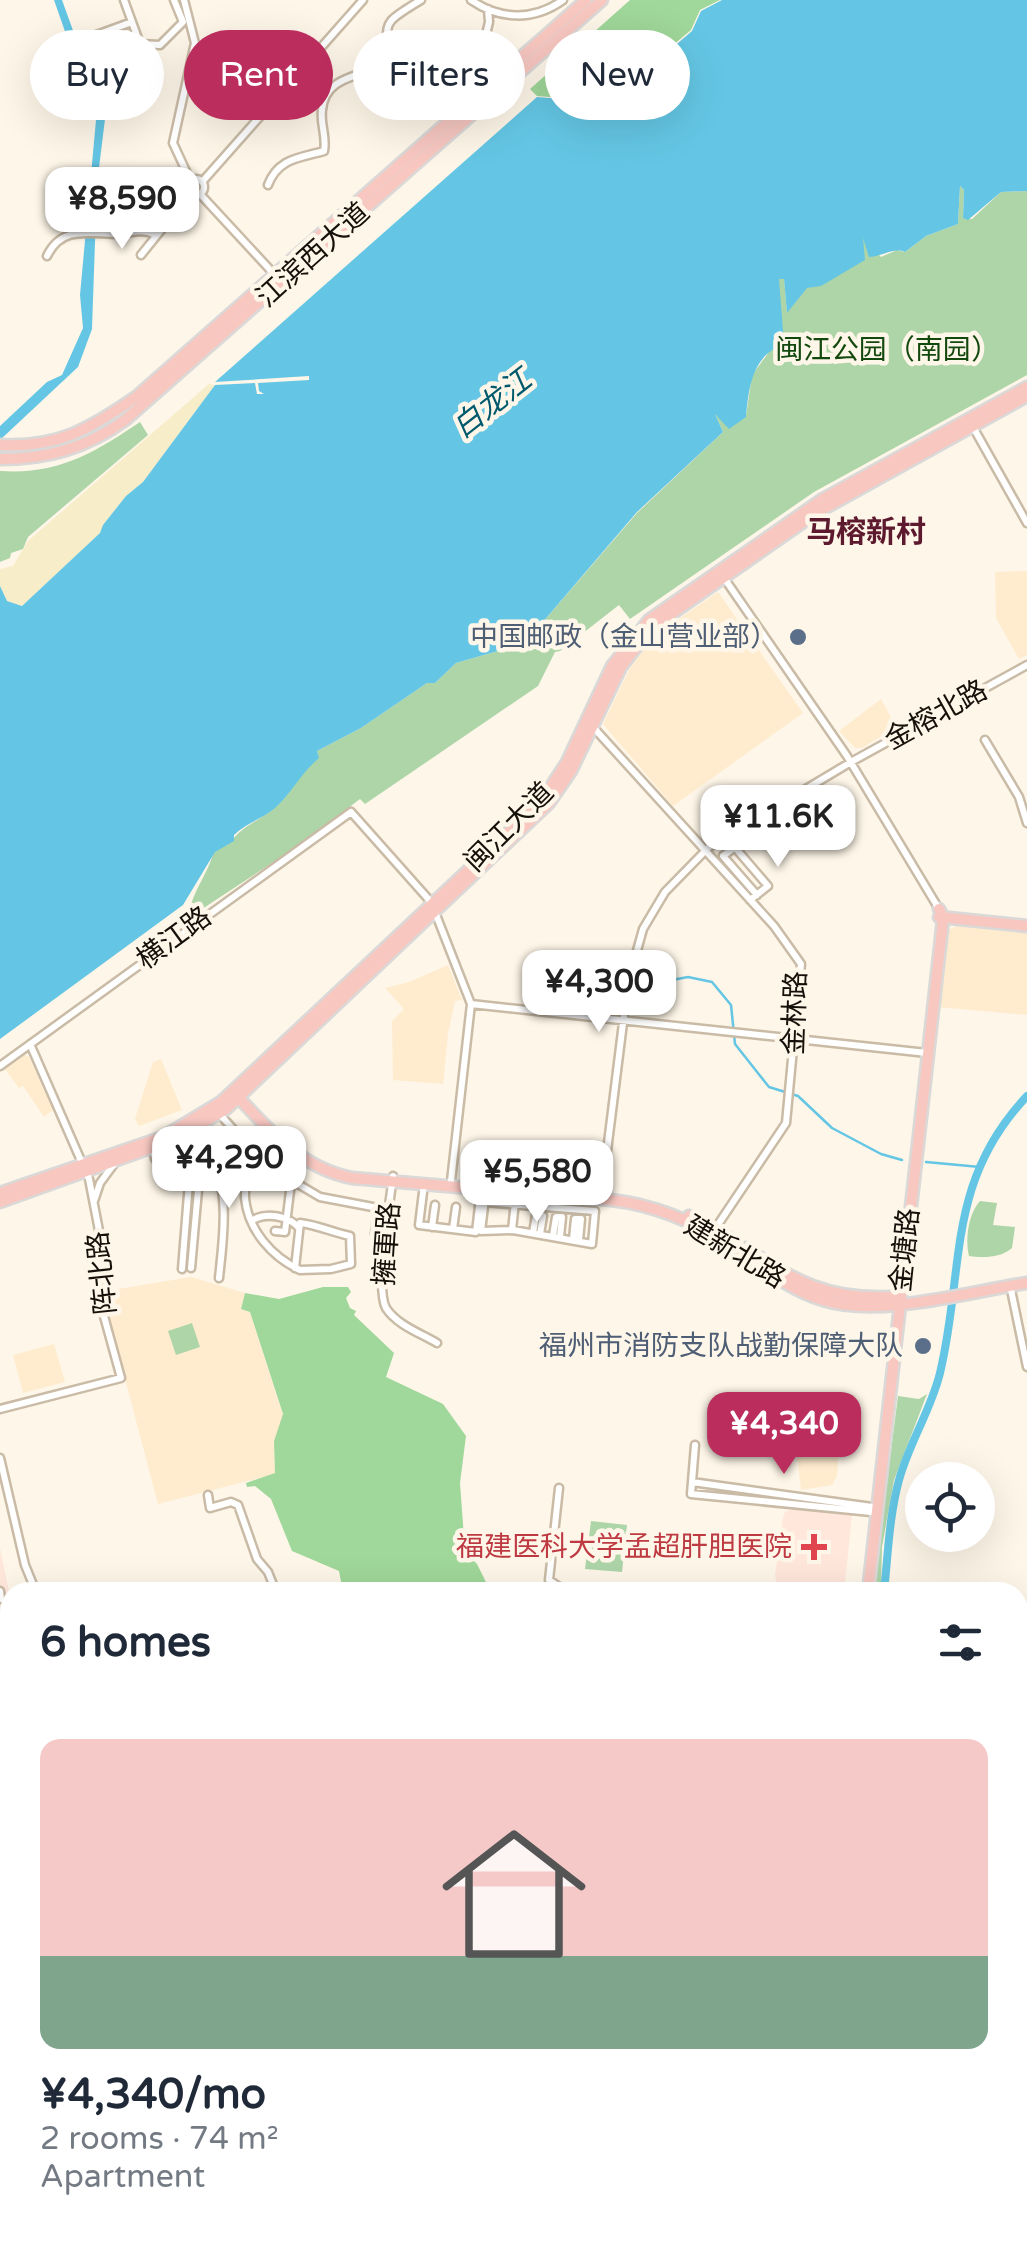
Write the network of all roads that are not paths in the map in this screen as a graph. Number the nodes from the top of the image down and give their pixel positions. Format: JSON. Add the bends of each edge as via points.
{"nodes":[{"id":1,"x":124,"y":0,"type":"edge"},
{"id":2,"x":174,"y":0,"type":"edge"},
{"id":3,"x":184,"y":0,"type":"edge"},
{"id":4,"x":363,"y":0,"type":"edge"},
{"id":5,"x":421,"y":0,"type":"edge"},
{"id":6,"x":471,"y":0,"type":"edge"},
{"id":7,"x":563,"y":0,"type":"edge"},
{"id":8,"x":586,"y":0,"type":"edge"},
{"id":9,"x":602,"y":0,"type":"edge"},
{"id":10,"x":488,"y":10,"type":"junction"},
{"id":11,"x":132,"y":22,"type":"junction"},
{"id":12,"x":110,"y":30,"type":"edge"},
{"id":13,"x":487,"y":30,"type":"edge"},
{"id":14,"x":192,"y":182,"type":"junction"},
{"id":15,"x":202,"y":182,"type":"junction"},
{"id":16,"x":268,"y":185,"type":"dead end"},
{"id":17,"x":196,"y":194,"type":"junction"},
{"id":18,"x":156,"y":234,"type":"junction"},
{"id":19,"x":141,"y":254,"type":"dead end"},
{"id":20,"x":47,"y":256,"type":"dead end"},
{"id":21,"x":274,"y":274,"type":"junction"},
{"id":22,"x":1027,"y":386,"type":"edge"},
{"id":23,"x":1027,"y":396,"type":"edge"},
{"id":24,"x":972,"y":426,"type":"junction"},
{"id":25,"x":65,"y":439,"type":"junction"},
{"id":26,"x":38,"y":444,"type":"junction"},
{"id":27,"x":1,"y":447,"type":"edge"},
{"id":28,"x":62,"y":452,"type":"junction"},
{"id":29,"x":0,"y":459,"type":"edge"},
{"id":30,"x":1027,"y":524,"type":"edge"},
{"id":31,"x":721,"y":573,"type":"junction"},
{"id":32,"x":1027,"y":665,"type":"edge"},
{"id":33,"x":592,"y":726,"type":"junction"},
{"id":34,"x":986,"y":740,"type":"dead end"},
{"id":35,"x":851,"y":762,"type":"junction"},
{"id":36,"x":1023,"y":795,"type":"edge"},
{"id":37,"x":1027,"y":823,"type":"edge"},
{"id":38,"x":726,"y":837,"type":"junction"},
{"id":39,"x":735,"y":846,"type":"junction"},
{"id":40,"x":705,"y":850,"type":"junction"},
{"id":41,"x":754,"y":897,"type":"junction"},
{"id":42,"x":433,"y":906,"type":"junction"},
{"id":43,"x":940,"y":914,"type":"junction"},
{"id":44,"x":1027,"y":924,"type":"edge"},
{"id":45,"x":471,"y":1004,"type":"junction"},
{"id":46,"x":622,"y":1020,"type":"junction"},
{"id":47,"x":796,"y":1039,"type":"junction"},
{"id":48,"x":30,"y":1044,"type":"junction"},
{"id":49,"x":925,"y":1053,"type":"junction"},
{"id":50,"x":0,"y":1066,"type":"edge"},
{"id":51,"x":239,"y":1092,"type":"junction"},
{"id":52,"x":220,"y":1114,"type":"junction"},
{"id":53,"x":153,"y":1148,"type":"junction"},
{"id":54,"x":248,"y":1159,"type":"junction"},
{"id":55,"x":303,"y":1160,"type":"junction"},
{"id":56,"x":117,"y":1161,"type":"junction"},
{"id":57,"x":208,"y":1161,"type":"junction"},
{"id":58,"x":85,"y":1167,"type":"junction"},
{"id":59,"x":393,"y":1179,"type":"junction"},
{"id":60,"x":451,"y":1182,"type":"junction"},
{"id":61,"x":291,"y":1183,"type":"junction"},
{"id":62,"x":424,"y":1184,"type":"junction"},
{"id":63,"x":0,"y":1192,"type":"edge"},
{"id":64,"x":484,"y":1194,"type":"junction"},
{"id":65,"x":602,"y":1197,"type":"junction"},
{"id":66,"x":516,"y":1198,"type":"junction"},
{"id":67,"x":0,"y":1202,"type":"edge"},
{"id":68,"x":434,"y":1205,"type":"dead end"},
{"id":69,"x":456,"y":1206,"type":"dead end"},
{"id":70,"x":94,"y":1207,"type":"junction"},
{"id":71,"x":559,"y":1207,"type":"junction"},
{"id":72,"x":287,"y":1219,"type":"junction"},
{"id":73,"x":251,"y":1221,"type":"junction"},
{"id":74,"x":432,"y":1227,"type":"junction"},
{"id":75,"x":299,"y":1228,"type":"junction"},
{"id":76,"x":453,"y":1229,"type":"junction"},
{"id":77,"x":512,"y":1230,"type":"junction"},
{"id":78,"x":274,"y":1231,"type":"dead end"},
{"id":79,"x":714,"y":1231,"type":"junction"},
{"id":80,"x":375,"y":1234,"type":"dead end"},
{"id":81,"x":557,"y":1236,"type":"junction"},
{"id":82,"x":294,"y":1268,"type":"junction"},
{"id":83,"x":219,"y":1278,"type":"dead end"},
{"id":84,"x":1027,"y":1281,"type":"edge"},
{"id":85,"x":1010,"y":1284,"type":"junction"},
{"id":86,"x":897,"y":1300,"type":"junction"},
{"id":87,"x":438,"y":1343,"type":"dead end"},
{"id":88,"x":1027,"y":1368,"type":"edge"},
{"id":89,"x":0,"y":1409,"type":"edge"},
{"id":90,"x":695,"y":1445,"type":"dead end"},
{"id":91,"x":0,"y":1458,"type":"edge"},
{"id":92,"x":692,"y":1482,"type":"junction"},
{"id":93,"x":559,"y":1488,"type":"dead end"},
{"id":94,"x":208,"y":1495,"type":"dead end"},
{"id":95,"x":872,"y":1509,"type":"junction"},
{"id":96,"x":32,"y":1582,"type":"edge"},
{"id":97,"x":272,"y":1582,"type":"edge"},
{"id":98,"x":552,"y":1582,"type":"edge"},
{"id":99,"x":866,"y":1582,"type":"edge"},
{"id":100,"x":866,"y":1582,"type":"edge"}],
"edges":[{"from":1,"to":11,"type":"street"},
{"from":2,"to":11,"type":"street","via":[[183,22],[160,45],[140,44]]},
{"from":3,"to":14,"type":"street","via":[[195,43],[173,143]]},
{"from":4,"to":15,"type":"street"},
{"from":5,"to":16,"type":"street","via":[[388,24],[385,64],[344,78],[322,103],[324,151],[284,162]]},
{"from":6,"to":10,"type":"street"},
{"from":7,"to":10,"type":"street","via":[[528,16]]},
{"from":8,"to":21,"type":"main road","name":"江滨西大道"},
{"from":9,"to":28,"type":"main road","name":"江滨西大道","via":[[151,399],[96,440]]},
{"from":10,"to":13,"type":"street"},
{"from":11,"to":12,"type":"street"},
{"from":14,"to":15,"type":"street"},
{"from":14,"to":17,"type":"street"},
{"from":15,"to":17,"type":"street"},
{"from":17,"to":18,"type":"street"},
{"from":17,"to":21,"type":"street"},
{"from":18,"to":19,"type":"street"},
{"from":18,"to":20,"type":"street","via":[[85,231],[62,238]]},
{"from":21,"to":25,"type":"main road","name":"江滨西大道","via":[[136,397]]},
{"from":22,"to":31,"type":"main road","name":"闽江大道","via":[[823,499]]},
{"from":23,"to":24,"type":"main road","name":"闽江大道"},
{"from":24,"to":30,"type":"street"},
{"from":24,"to":31,"type":"main road","name":"闽江大道"},
{"from":25,"to":26,"type":"main road","name":"江滨西大道"},
{"from":25,"to":28,"type":"main road","via":[[69,445]]},
{"from":26,"to":27,"type":"main road","name":"江滨西大道"},
{"from":26,"to":27,"type":"main road"},
{"from":28,"to":29,"type":"main road","name":"江滨西大道"},
{"from":31,"to":33,"type":"main road","name":"闽江大道","via":[[637,644]]},
{"from":31,"to":35,"type":"street"},
{"from":31,"to":42,"type":"main road","name":"闽江大道","via":[[661,610],[630,639],[549,792]]},
{"from":32,"to":35,"type":"street","name":"金榕北路"},
{"from":33,"to":40,"type":"street","name":"金林路"},
{"from":33,"to":42,"type":"main road","name":"闽江大道","via":[[544,809]]},
{"from":34,"to":36,"type":"street"},
{"from":35,"to":38,"type":"street","name":"金榕北路"},
{"from":35,"to":43,"type":"street"},
{"from":36,"to":37,"type":"street"},
{"from":38,"to":39,"type":"street"},
{"from":38,"to":40,"type":"street","name":"金榕北路"},
{"from":39,"to":41,"type":"street","via":[[723,856]]},
{"from":39,"to":41,"type":"street","via":[[768,886]]},
{"from":40,"to":41,"type":"street","name":"金林路"},
{"from":40,"to":46,"type":"street","name":"金榕北路","via":[[646,922]]},
{"from":41,"to":47,"type":"street","name":"金林路","via":[[801,964]]},
{"from":42,"to":45,"type":"street"},
{"from":42,"to":48,"type":"street","name":"横江路","via":[[351,812]]},
{"from":42,"to":51,"type":"main road","name":"闽江大道"},
{"from":43,"to":44,"type":"main road"},
{"from":43,"to":49,"type":"main road","name":"金塘路"},
{"from":45,"to":46,"type":"street"},
{"from":45,"to":60,"type":"street"},
{"from":46,"to":47,"type":"street"},
{"from":46,"to":65,"type":"street","name":"金榕北路"},
{"from":47,"to":49,"type":"street"},
{"from":47,"to":79,"type":"street","name":"金林路","via":[[785,1126]]},
{"from":48,"to":50,"type":"street","name":"横江路"},
{"from":48,"to":58,"type":"street","name":"阵北路"},
{"from":49,"to":86,"type":"main road","name":"金塘路"},
{"from":51,"to":52,"type":"main road","name":"闽江大道"},
{"from":51,"to":55,"type":"main road","name":"建新北路"},
{"from":51,"to":58,"type":"main road","name":"闽江大道","via":[[184,1127]]},
{"from":51,"to":59,"type":"main road","name":"建新北路","via":[[317,1160]]},
{"from":52,"to":53,"type":"main road","name":"闽江大道"},
{"from":52,"to":54,"type":"street"},
{"from":53,"to":56,"type":"main road","name":"闽江大道"},
{"from":53,"to":57,"type":"street","via":[[162,1164],[191,1157],[186,1268],[200,1168]]},
{"from":54,"to":57,"type":"street","via":[[212,1154]]},
{"from":54,"to":61,"type":"street"},
{"from":54,"to":73,"type":"street"},
{"from":55,"to":59,"type":"main road","name":"建新北路","via":[[344,1176]]},
{"from":55,"to":61,"type":"street"},
{"from":56,"to":58,"type":"main road","name":"闽江大道"},
{"from":56,"to":70,"type":"street","via":[[98,1187]]},
{"from":57,"to":83,"type":"street","via":[[216,1168],[224,1204]]},
{"from":58,"to":63,"type":"main road","name":"闽江大道"},
{"from":58,"to":67,"type":"main road","name":"闽江大道"},
{"from":58,"to":70,"type":"street","name":"阵北路"},
{"from":59,"to":60,"type":"main road","name":"建新北路"},
{"from":59,"to":62,"type":"main road","name":"建新北路"},
{"from":59,"to":87,"type":"street","name":"擁軍路","via":[[384,1302],[396,1319]]},
{"from":60,"to":65,"type":"main road","name":"建新北路"},
{"from":61,"to":72,"type":"street"},
{"from":61,"to":80,"type":"street","via":[[341,1204],[378,1208]]},
{"from":62,"to":64,"type":"main road","name":"建新北路"},
{"from":62,"to":74,"type":"street","via":[[419,1226]]},
{"from":64,"to":66,"type":"main road","name":"建新北路"},
{"from":64,"to":76,"type":"street","via":[[476,1232]]},
{"from":64,"to":77,"type":"street","via":[[481,1231]]},
{"from":65,"to":71,"type":"main road","name":"建新北路"},
{"from":65,"to":79,"type":"main road","name":"建新北路","via":[[639,1200]]},
{"from":66,"to":71,"type":"main road","name":"建新北路"},
{"from":66,"to":77,"type":"street"},
{"from":68,"to":74,"type":"street"},
{"from":69,"to":76,"type":"street"},
{"from":70,"to":89,"type":"street","name":"阵北路","via":[[108,1277],[102,1309],[121,1378]]},
{"from":71,"to":81,"type":"street"},
{"from":71,"to":81,"type":"street","via":[[595,1211],[592,1244]]},
{"from":72,"to":73,"type":"street","via":[[263,1215]]},
{"from":72,"to":75,"type":"street"},
{"from":72,"to":78,"type":"street","via":[[285,1232]]},
{"from":73,"to":82,"type":"street"},
{"from":74,"to":76,"type":"street"},
{"from":75,"to":82,"type":"street"},
{"from":75,"to":82,"type":"street","via":[[322,1226],[350,1236],[351,1264]]},
{"from":77,"to":81,"type":"street"},
{"from":79,"to":86,"type":"main road","name":"建新北路","via":[[817,1290]]},
{"from":84,"to":85,"type":"main road","name":"建新北路"},
{"from":85,"to":86,"type":"main road","name":"建新北路"},
{"from":85,"to":88,"type":"street"},
{"from":86,"to":95,"type":"main road","name":"金塘路"},
{"from":86,"to":99,"type":"main road","name":"金塘路"},
{"from":90,"to":92,"type":"street"},
{"from":91,"to":96,"type":"street"},
{"from":92,"to":95,"type":"street"},
{"from":92,"to":95,"type":"street","via":[[691,1494]]},
{"from":93,"to":98,"type":"street"},
{"from":94,"to":97,"type":"street","via":[[210,1508],[238,1505]]},
{"from":95,"to":100,"type":"main road","name":"金塘路"}]}
